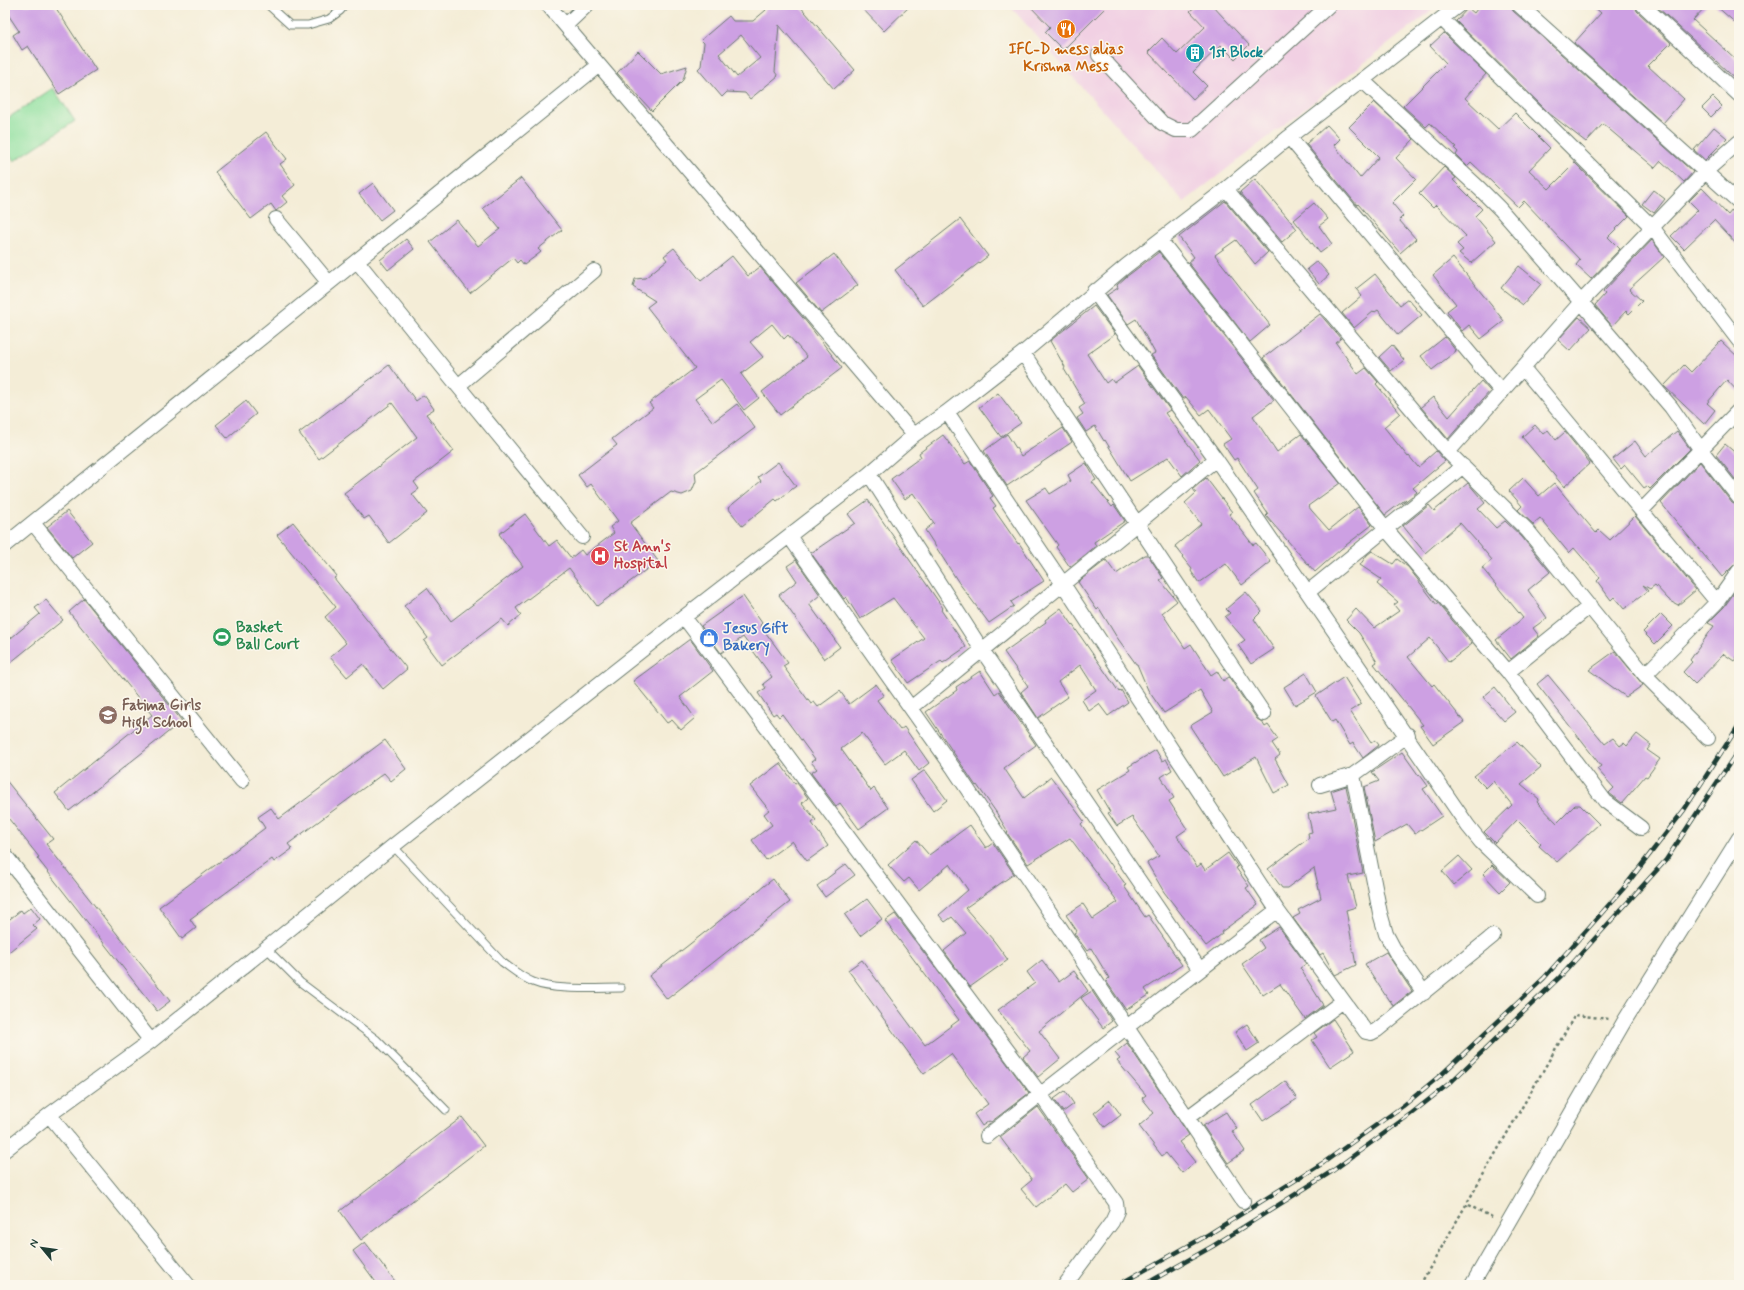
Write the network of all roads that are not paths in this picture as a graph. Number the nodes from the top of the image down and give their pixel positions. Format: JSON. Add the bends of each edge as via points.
{"nodes":[{"id":1,"x":268,"y":5,"type":"edge"},
{"id":2,"x":345,"y":5,"type":"edge"},
{"id":3,"x":548,"y":5,"type":"edge"},
{"id":4,"x":587,"y":5,"type":"edge"},
{"id":5,"x":1329,"y":5,"type":"edge"},
{"id":6,"x":1459,"y":5,"type":"edge"},
{"id":7,"x":1519,"y":5,"type":"edge"},
{"id":8,"x":1643,"y":5,"type":"edge"},
{"id":9,"x":1442,"y":19,"type":"junction"},
{"id":10,"x":566,"y":25,"type":"junction"},
{"id":11,"x":1098,"y":55,"type":"dead end"},
{"id":12,"x":599,"y":65,"type":"junction"},
{"id":13,"x":1362,"y":80,"type":"junction"},
{"id":14,"x":1739,"y":95,"type":"edge"},
{"id":15,"x":1289,"y":137,"type":"junction"},
{"id":16,"x":1739,"y":142,"type":"edge"},
{"id":17,"x":1706,"y":171,"type":"junction"},
{"id":18,"x":1226,"y":190,"type":"junction"},
{"id":19,"x":1739,"y":202,"type":"edge"},
{"id":20,"x":276,"y":219,"type":"dead end"},
{"id":21,"x":1652,"y":227,"type":"junction"},
{"id":22,"x":1160,"y":240,"type":"junction"},
{"id":23,"x":357,"y":261,"type":"junction"},
{"id":24,"x":594,"y":271,"type":"dead end"},
{"id":25,"x":329,"y":284,"type":"junction"},
{"id":26,"x":1094,"y":291,"type":"junction"},
{"id":27,"x":1581,"y":302,"type":"junction"},
{"id":28,"x":1739,"y":341,"type":"edge"},
{"id":29,"x":1023,"y":353,"type":"junction"},
{"id":30,"x":1524,"y":368,"type":"junction"},
{"id":31,"x":458,"y":386,"type":"junction"},
{"id":32,"x":1502,"y":392,"type":"junction"},
{"id":33,"x":1739,"y":410,"type":"edge"},
{"id":34,"x":947,"y":412,"type":"junction"},
{"id":35,"x":914,"y":435,"type":"junction"},
{"id":36,"x":1701,"y":450,"type":"junction"},
{"id":37,"x":1448,"y":452,"type":"junction"},
{"id":38,"x":1216,"y":459,"type":"junction"},
{"id":39,"x":1463,"y":466,"type":"junction"},
{"id":40,"x":869,"y":474,"type":"junction"},
{"id":41,"x":1739,"y":498,"type":"edge"},
{"id":42,"x":1642,"y":510,"type":"junction"},
{"id":43,"x":34,"y":522,"type":"junction"},
{"id":44,"x":1138,"y":523,"type":"junction"},
{"id":45,"x":1386,"y":529,"type":"junction"},
{"id":46,"x":789,"y":536,"type":"junction"},
{"id":47,"x":582,"y":537,"type":"dead end"},
{"id":48,"x":5,"y":545,"type":"edge"},
{"id":49,"x":1739,"y":571,"type":"edge"},
{"id":50,"x":1063,"y":584,"type":"junction"},
{"id":51,"x":1308,"y":592,"type":"junction"},
{"id":52,"x":1717,"y":602,"type":"junction"},
{"id":53,"x":1590,"y":606,"type":"junction"},
{"id":54,"x":684,"y":616,"type":"junction"},
{"id":55,"x":982,"y":650,"type":"junction"},
{"id":56,"x":1508,"y":672,"type":"junction"},
{"id":57,"x":1645,"y":675,"type":"junction"},
{"id":58,"x":911,"y":708,"type":"junction"},
{"id":59,"x":1264,"y":714,"type":"dead end"},
{"id":60,"x":1408,"y":735,"type":"junction"},
{"id":61,"x":1708,"y":738,"type":"dead end"},
{"id":62,"x":1353,"y":775,"type":"junction"},
{"id":63,"x":242,"y":781,"type":"dead end"},
{"id":64,"x":1320,"y":785,"type":"dead end"},
{"id":65,"x":1641,"y":828,"type":"dead end"},
{"id":66,"x":1739,"y":838,"type":"edge"},
{"id":67,"x":393,"y":846,"type":"junction"},
{"id":68,"x":5,"y":855,"type":"edge"},
{"id":69,"x":1537,"y":896,"type":"dead end"},
{"id":70,"x":1277,"y":910,"type":"junction"},
{"id":71,"x":1492,"y":936,"type":"dead end"},
{"id":72,"x":266,"y":948,"type":"junction"},
{"id":73,"x":1200,"y":970,"type":"junction"},
{"id":74,"x":621,"y":988,"type":"dead end"},
{"id":75,"x":1424,"y":993,"type":"junction"},
{"id":76,"x":1343,"y":1001,"type":"junction"},
{"id":77,"x":1126,"y":1027,"type":"junction"},
{"id":78,"x":151,"y":1041,"type":"junction"},
{"id":79,"x":1040,"y":1094,"type":"junction"},
{"id":80,"x":446,"y":1110,"type":"dead end"},
{"id":81,"x":49,"y":1115,"type":"junction"},
{"id":82,"x":1187,"y":1118,"type":"junction"},
{"id":83,"x":986,"y":1136,"type":"dead end"},
{"id":84,"x":5,"y":1150,"type":"edge"},
{"id":85,"x":1243,"y":1201,"type":"dead end"},
{"id":86,"x":188,"y":1285,"type":"edge"},
{"id":87,"x":1065,"y":1285,"type":"edge"},
{"id":88,"x":1472,"y":1285,"type":"edge"}],
"edges":[{"from":1,"to":2,"type":"lane","via":[[290,25],[308,25],[329,19]]},
{"from":3,"to":10,"type":"street"},
{"from":4,"to":10,"type":"street"},
{"from":5,"to":11,"type":"street","via":[[1192,130],[1176,130],[1162,123]]},
{"from":6,"to":9,"type":"street"},
{"from":7,"to":17,"type":"street"},
{"from":8,"to":14,"type":"street"},
{"from":9,"to":13,"type":"street"},
{"from":9,"to":21,"type":"street"},
{"from":10,"to":12,"type":"street"},
{"from":12,"to":23,"type":"street"},
{"from":12,"to":35,"type":"street"},
{"from":13,"to":15,"type":"street"},
{"from":13,"to":27,"type":"street","via":[[1500,209]]},
{"from":15,"to":18,"type":"street"},
{"from":15,"to":32,"type":"street"},
{"from":16,"to":17,"type":"street"},
{"from":17,"to":19,"type":"street"},
{"from":17,"to":21,"type":"street"},
{"from":18,"to":22,"type":"street"},
{"from":18,"to":37,"type":"street"},
{"from":20,"to":25,"type":"street"},
{"from":21,"to":27,"type":"street"},
{"from":21,"to":28,"type":"street"},
{"from":22,"to":26,"type":"street"},
{"from":22,"to":45,"type":"street"},
{"from":23,"to":25,"type":"street"},
{"from":23,"to":31,"type":"street"},
{"from":24,"to":31,"type":"street"},
{"from":25,"to":43,"type":"street"},
{"from":26,"to":29,"type":"street"},
{"from":26,"to":38,"type":"street"},
{"from":27,"to":30,"type":"street"},
{"from":27,"to":36,"type":"street","via":[[1671,407]]},
{"from":29,"to":34,"type":"street"},
{"from":29,"to":44,"type":"street"},
{"from":30,"to":32,"type":"street"},
{"from":30,"to":42,"type":"street"},
{"from":31,"to":47,"type":"street"},
{"from":32,"to":37,"type":"street"},
{"from":33,"to":36,"type":"street"},
{"from":34,"to":35,"type":"street"},
{"from":34,"to":50,"type":"street"},
{"from":35,"to":40,"type":"street"},
{"from":36,"to":41,"type":"street"},
{"from":36,"to":42,"type":"street"},
{"from":37,"to":39,"type":"street"},
{"from":38,"to":44,"type":"street"},
{"from":38,"to":51,"type":"street"},
{"from":39,"to":45,"type":"street"},
{"from":39,"to":53,"type":"street","via":[[1528,531]]},
{"from":40,"to":46,"type":"street"},
{"from":40,"to":55,"type":"street"},
{"from":42,"to":52,"type":"street"},
{"from":43,"to":48,"type":"street"},
{"from":43,"to":63,"type":"street"},
{"from":44,"to":50,"type":"street"},
{"from":44,"to":59,"type":"street"},
{"from":45,"to":51,"type":"street"},
{"from":45,"to":56,"type":"street"},
{"from":46,"to":54,"type":"street"},
{"from":46,"to":58,"type":"street"},
{"from":49,"to":52,"type":"street"},
{"from":50,"to":55,"type":"street"},
{"from":50,"to":70,"type":"street"},
{"from":51,"to":60,"type":"street"},
{"from":52,"to":57,"type":"street"},
{"from":53,"to":56,"type":"street"},
{"from":53,"to":57,"type":"street"},
{"from":54,"to":67,"type":"street"},
{"from":54,"to":79,"type":"street"},
{"from":55,"to":58,"type":"street"},
{"from":55,"to":73,"type":"street"},
{"from":56,"to":65,"type":"street","via":[[1605,801]]},
{"from":57,"to":61,"type":"street"},
{"from":58,"to":77,"type":"street"},
{"from":60,"to":62,"type":"street"},
{"from":60,"to":69,"type":"street","via":[[1481,842]]},
{"from":62,"to":64,"type":"street"},
{"from":62,"to":75,"type":"street","via":[[1386,934]]},
{"from":66,"to":88,"type":"street","via":[[1624,1020]]},
{"from":67,"to":72,"type":"street"},
{"from":67,"to":74,"type":"lane","via":[[502,962],[520,975],[549,986]]},
{"from":68,"to":78,"type":"street"},
{"from":70,"to":73,"type":"street"},
{"from":70,"to":76,"type":"street"},
{"from":71,"to":75,"type":"street"},
{"from":72,"to":78,"type":"street"},
{"from":72,"to":80,"type":"lane","via":[[300,982],[376,1039]]},
{"from":73,"to":77,"type":"street"},
{"from":75,"to":76,"type":"street","via":[[1371,1033],[1366,1032]]},
{"from":76,"to":82,"type":"street"},
{"from":77,"to":79,"type":"street"},
{"from":77,"to":82,"type":"street"},
{"from":78,"to":81,"type":"street"},
{"from":79,"to":83,"type":"street"},
{"from":79,"to":87,"type":"street","via":[[1116,1203],[1117,1211],[1112,1222]]},
{"from":81,"to":84,"type":"street"},
{"from":81,"to":86,"type":"street"},
{"from":82,"to":85,"type":"street"}]}
